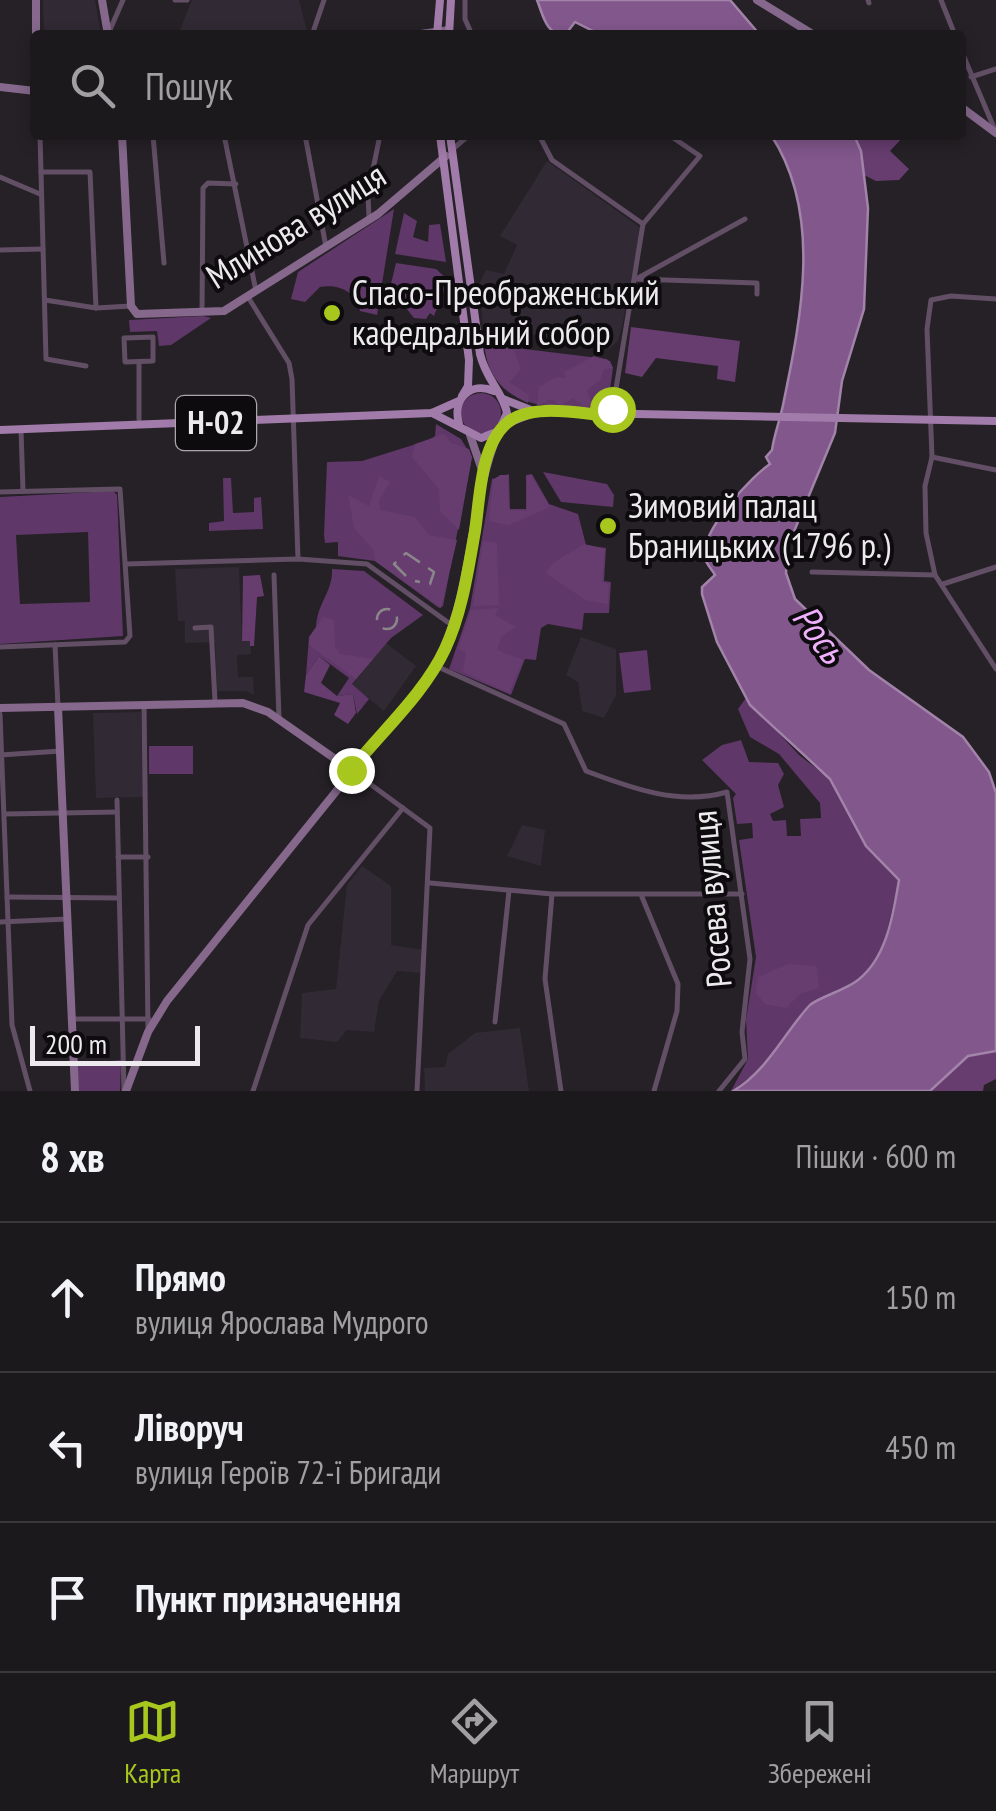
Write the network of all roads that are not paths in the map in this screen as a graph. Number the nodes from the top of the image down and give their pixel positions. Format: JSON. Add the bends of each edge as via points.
{"nodes":[{"id":1,"x":36,"y":0,"type":"edge"},
{"id":2,"x":102,"y":0,"type":"edge"},
{"id":3,"x":123,"y":0,"type":"edge"},
{"id":4,"x":175,"y":0,"type":"edge"},
{"id":5,"x":188,"y":0,"type":"edge"},
{"id":6,"x":324,"y":0,"type":"edge"},
{"id":7,"x":440,"y":0,"type":"edge"},
{"id":8,"x":451,"y":0,"type":"edge"},
{"id":9,"x":466,"y":0,"type":"edge"},
{"id":10,"x":757,"y":0,"type":"edge"},
{"id":11,"x":940,"y":0,"type":"edge"},
{"id":12,"x":36,"y":30,"type":"edge"},
{"id":13,"x":107,"y":30,"type":"edge"},
{"id":14,"x":110,"y":30,"type":"edge"},
{"id":15,"x":314,"y":30,"type":"edge"},
{"id":16,"x":437,"y":30,"type":"edge"},
{"id":17,"x":449,"y":30,"type":"edge"},
{"id":18,"x":470,"y":30,"type":"edge"},
{"id":19,"x":806,"y":30,"type":"edge"},
{"id":20,"x":954,"y":30,"type":"edge"},
{"id":21,"x":966,"y":62,"type":"edge"},
{"id":22,"x":996,"y":69,"type":"edge"},
{"id":23,"x":972,"y":77,"type":"junction"},
{"id":24,"x":0,"y":87,"type":"edge"},
{"id":25,"x":30,"y":90,"type":"edge"},
{"id":26,"x":966,"y":111,"type":"edge"},
{"id":27,"x":996,"y":132,"type":"edge"},
{"id":28,"x":40,"y":140,"type":"edge"},
{"id":29,"x":122,"y":140,"type":"edge"},
{"id":30,"x":153,"y":140,"type":"edge"},
{"id":31,"x":225,"y":140,"type":"edge"},
{"id":32,"x":307,"y":140,"type":"edge"},
{"id":33,"x":379,"y":140,"type":"edge"},
{"id":34,"x":440,"y":140,"type":"edge"},
{"id":35,"x":450,"y":140,"type":"edge"},
{"id":36,"x":463,"y":140,"type":"edge"},
{"id":37,"x":542,"y":140,"type":"edge"},
{"id":38,"x":676,"y":140,"type":"edge"},
{"id":39,"x":451,"y":151,"type":"junction"},
{"id":40,"x":442,"y":159,"type":"junction"},
{"id":41,"x":40,"y":172,"type":"junction"},
{"id":42,"x":0,"y":176,"type":"edge"},
{"id":43,"x":236,"y":184,"type":"junction"},
{"id":44,"x":40,"y":194,"type":"junction"},
{"id":45,"x":745,"y":219,"type":"dead end"},
{"id":46,"x":369,"y":220,"type":"junction"},
{"id":47,"x":643,"y":224,"type":"junction"},
{"id":48,"x":326,"y":247,"type":"junction"},
{"id":49,"x":43,"y":249,"type":"junction"},
{"id":50,"x":0,"y":250,"type":"edge"},
{"id":51,"x":164,"y":263,"type":"dead end"},
{"id":52,"x":635,"y":279,"type":"junction"},
{"id":53,"x":252,"y":294,"type":"junction"},
{"id":54,"x":757,"y":294,"type":"dead end"},
{"id":55,"x":996,"y":299,"type":"edge"},
{"id":56,"x":45,"y":300,"type":"junction"},
{"id":57,"x":96,"y":308,"type":"junction"},
{"id":58,"x":133,"y":310,"type":"junction"},
{"id":59,"x":202,"y":313,"type":"junction"},
{"id":60,"x":139,"y":362,"type":"junction"},
{"id":61,"x":86,"y":366,"type":"dead end"},
{"id":62,"x":494,"y":391,"type":"junction"},
{"id":63,"x":503,"y":398,"type":"junction"},
{"id":64,"x":460,"y":399,"type":"junction"},
{"id":65,"x":536,"y":412,"type":"junction"},
{"id":66,"x":432,"y":413,"type":"junction"},
{"id":67,"x":611,"y":416,"type":"junction"},
{"id":68,"x":138,"y":418,"type":"dead end"},
{"id":69,"x":294,"y":420,"type":"junction"},
{"id":70,"x":931,"y":420,"type":"junction"},
{"id":71,"x":996,"y":421,"type":"edge"},
{"id":72,"x":22,"y":428,"type":"junction"},
{"id":73,"x":462,"y":428,"type":"junction"},
{"id":74,"x":502,"y":428,"type":"junction"},
{"id":75,"x":0,"y":430,"type":"edge"},
{"id":76,"x":470,"y":435,"type":"junction"},
{"id":77,"x":932,"y":457,"type":"junction"},
{"id":78,"x":996,"y":470,"type":"edge"},
{"id":79,"x":484,"y":474,"type":"junction"},
{"id":80,"x":23,"y":491,"type":"junction"},
{"id":81,"x":0,"y":492,"type":"edge"},
{"id":82,"x":298,"y":559,"type":"junction"},
{"id":83,"x":126,"y":564,"type":"junction"},
{"id":84,"x":996,"y":567,"type":"edge"},
{"id":85,"x":812,"y":572,"type":"dead end"},
{"id":86,"x":274,"y":574,"type":"dead end"},
{"id":87,"x":935,"y":574,"type":"junction"},
{"id":88,"x":944,"y":584,"type":"junction"},
{"id":89,"x":453,"y":627,"type":"junction"},
{"id":90,"x":194,"y":628,"type":"dead end"},
{"id":91,"x":55,"y":646,"type":"junction"},
{"id":92,"x":0,"y":648,"type":"edge"},
{"id":93,"x":436,"y":666,"type":"junction"},
{"id":94,"x":996,"y":669,"type":"edge"},
{"id":95,"x":215,"y":701,"type":"junction"},
{"id":96,"x":144,"y":704,"type":"junction"},
{"id":97,"x":58,"y":706,"type":"junction"},
{"id":98,"x":0,"y":711,"type":"edge"},
{"id":99,"x":279,"y":718,"type":"junction"},
{"id":100,"x":61,"y":751,"type":"junction"},
{"id":101,"x":1,"y":755,"type":"edge"},
{"id":102,"x":351,"y":770,"type":"junction"},
{"id":103,"x":117,"y":800,"type":"dead end"},
{"id":104,"x":403,"y":808,"type":"junction"},
{"id":105,"x":118,"y":812,"type":"junction"},
{"id":106,"x":63,"y":813,"type":"junction"},
{"id":107,"x":4,"y":814,"type":"junction"},
{"id":108,"x":118,"y":857,"type":"junction"},
{"id":109,"x":148,"y":857,"type":"junction"},
{"id":110,"x":430,"y":883,"type":"junction"},
{"id":111,"x":509,"y":890,"type":"junction"},
{"id":112,"x":552,"y":894,"type":"junction"},
{"id":113,"x":742,"y":894,"type":"junction"},
{"id":114,"x":7,"y":897,"type":"junction"},
{"id":115,"x":642,"y":897,"type":"junction"},
{"id":116,"x":67,"y":898,"type":"junction"},
{"id":117,"x":119,"y":898,"type":"junction"},
{"id":118,"x":68,"y":918,"type":"junction"},
{"id":119,"x":0,"y":922,"type":"edge"},
{"id":120,"x":8,"y":922,"type":"junction"},
{"id":121,"x":72,"y":1019,"type":"junction"},
{"id":122,"x":122,"y":1020,"type":"junction"},
{"id":123,"x":149,"y":1020,"type":"junction"},
{"id":124,"x":495,"y":1022,"type":"dead end"},
{"id":125,"x":148,"y":1032,"type":"junction"},
{"id":126,"x":30,"y":1091,"type":"edge"},
{"id":127,"x":75,"y":1091,"type":"edge"},
{"id":128,"x":125,"y":1091,"type":"edge"},
{"id":129,"x":253,"y":1091,"type":"edge"},
{"id":130,"x":418,"y":1091,"type":"edge"},
{"id":131,"x":561,"y":1091,"type":"edge"},
{"id":132,"x":654,"y":1091,"type":"edge"},
{"id":133,"x":719,"y":1091,"type":"edge"}],
"edges":[{"from":1,"to":12,"type":"street"},
{"from":2,"to":13,"type":"street"},
{"from":3,"to":14,"type":"street"},
{"from":4,"to":5,"type":"street"},
{"from":6,"to":15,"type":"street"},
{"from":7,"to":16,"type":"main road"},
{"from":8,"to":17,"type":"main road"},
{"from":9,"to":18,"type":"street"},
{"from":10,"to":19,"type":"street"},
{"from":11,"to":20,"type":"street"},
{"from":21,"to":23,"type":"street"},
{"from":22,"to":23,"type":"street"},
{"from":23,"to":27,"type":"street"},
{"from":24,"to":25,"type":"street"},
{"from":26,"to":27,"type":"street"},
{"from":28,"to":41,"type":"street"},
{"from":29,"to":58,"type":"street"},
{"from":30,"to":51,"type":"street"},
{"from":31,"to":43,"type":"street"},
{"from":32,"to":48,"type":"street"},
{"from":33,"to":46,"type":"street"},
{"from":34,"to":40,"type":"main road"},
{"from":35,"to":39,"type":"main road"},
{"from":36,"to":39,"type":"street","name":"Млинова вулиця"},
{"from":37,"to":47,"type":"street","via":[[552,160]]},
{"from":38,"to":47,"type":"street","via":[[700,156]]},
{"from":39,"to":40,"type":"street","name":"Млинова вулиця"},
{"from":39,"to":62,"type":"main road","via":[[480,354]]},
{"from":40,"to":46,"type":"street","name":"Млинова вулиця"},
{"from":40,"to":64,"type":"main road","via":[[470,360]]},
{"from":41,"to":44,"type":"street"},
{"from":41,"to":57,"type":"street","via":[[90,172]]},
{"from":42,"to":44,"type":"street"},
{"from":43,"to":53,"type":"street"},
{"from":43,"to":59,"type":"street","via":[[203,188]]},
{"from":44,"to":49,"type":"street"},
{"from":45,"to":52,"type":"street"},
{"from":46,"to":48,"type":"street","name":"Млинова вулиця"},
{"from":47,"to":52,"type":"street"},
{"from":48,"to":53,"type":"street","name":"Млинова вулиця"},
{"from":49,"to":50,"type":"street"},
{"from":49,"to":56,"type":"street"},
{"from":52,"to":54,"type":"street","via":[[757,283]]},
{"from":52,"to":67,"type":"street"},
{"from":53,"to":59,"type":"street","name":"Млинова вулиця","via":[[224,311]]},
{"from":53,"to":69,"type":"street","via":[[289,363]]},
{"from":55,"to":70,"type":"street","via":[[931,300]]},
{"from":56,"to":57,"type":"street"},
{"from":56,"to":61,"type":"street","via":[[46,359]]},
{"from":57,"to":58,"type":"street"},
{"from":58,"to":59,"type":"street","name":"Млинова вулиця"},
{"from":60,"to":60,"type":"street","via":[[125,362],[124,338],[153,337],[154,361]]},
{"from":60,"to":68,"type":"street"},
{"from":62,"to":63,"type":"main road"},
{"from":62,"to":64,"type":"main road","via":[[476,387]]},
{"from":63,"to":65,"type":"main road"},
{"from":63,"to":74,"type":"main road"},
{"from":64,"to":66,"type":"main road","number":"Н-02"},
{"from":64,"to":73,"type":"main road"},
{"from":65,"to":67,"type":"main road"},
{"from":65,"to":74,"type":"main road"},
{"from":66,"to":69,"type":"main road","number":"Н-02"},
{"from":66,"to":73,"type":"main road","number":"Н-02"},
{"from":67,"to":70,"type":"main road"},
{"from":69,"to":72,"type":"main road","number":"Н-02"},
{"from":69,"to":82,"type":"street"},
{"from":70,"to":71,"type":"main road"},
{"from":70,"to":77,"type":"street"},
{"from":72,"to":75,"type":"main road","number":"Н-02"},
{"from":72,"to":80,"type":"street"},
{"from":73,"to":76,"type":"main road","number":"Н-02"},
{"from":74,"to":76,"type":"main road","via":[[486,438]]},
{"from":74,"to":79,"type":"street"},
{"from":76,"to":79,"type":"street"},
{"from":77,"to":78,"type":"street"},
{"from":77,"to":87,"type":"street","via":[[924,511]]},
{"from":79,"to":89,"type":"street"},
{"from":80,"to":81,"type":"street"},
{"from":80,"to":83,"type":"street","via":[[120,489]]},
{"from":82,"to":83,"type":"street"},
{"from":82,"to":89,"type":"street","via":[[367,564]]},
{"from":83,"to":91,"type":"street","via":[[128,640]]},
{"from":84,"to":88,"type":"street"},
{"from":85,"to":87,"type":"street"},
{"from":86,"to":99,"type":"street"},
{"from":87,"to":88,"type":"street"},
{"from":88,"to":94,"type":"street"},
{"from":89,"to":93,"type":"street"},
{"from":90,"to":95,"type":"street","via":[[211,628]]},
{"from":91,"to":92,"type":"street"},
{"from":91,"to":97,"type":"street"},
{"from":93,"to":102,"type":"street"},
{"from":93,"to":113,"type":"street","name":"Росева вулиця","via":[[564,724],[586,771],[675,797],[728,792]]},
{"from":95,"to":96,"type":"street"},
{"from":95,"to":99,"type":"street","via":[[243,703]]},
{"from":96,"to":97,"type":"street"},
{"from":96,"to":109,"type":"street"},
{"from":97,"to":98,"type":"street"},
{"from":97,"to":100,"type":"street"},
{"from":98,"to":101,"type":"street"},
{"from":99,"to":102,"type":"street"},
{"from":100,"to":101,"type":"street"},
{"from":100,"to":106,"type":"street"},
{"from":101,"to":107,"type":"street"},
{"from":102,"to":104,"type":"street"},
{"from":102,"to":125,"type":"street"},
{"from":103,"to":105,"type":"street"},
{"from":104,"to":110,"type":"street","via":[[430,828]]},
{"from":104,"to":129,"type":"street","via":[[308,925]]},
{"from":105,"to":106,"type":"street"},
{"from":105,"to":108,"type":"street"},
{"from":106,"to":107,"type":"street"},
{"from":106,"to":116,"type":"street"},
{"from":107,"to":114,"type":"street"},
{"from":108,"to":109,"type":"street"},
{"from":108,"to":117,"type":"street"},
{"from":109,"to":123,"type":"street"},
{"from":110,"to":111,"type":"street"},
{"from":110,"to":130,"type":"street"},
{"from":111,"to":112,"type":"street"},
{"from":111,"to":124,"type":"street"},
{"from":112,"to":115,"type":"street"},
{"from":112,"to":131,"type":"street","via":[[545,978]]},
{"from":113,"to":115,"type":"street"},
{"from":113,"to":133,"type":"street","name":"Росева вулиця","via":[[750,960],[744,1059]]},
{"from":114,"to":116,"type":"street"},
{"from":114,"to":120,"type":"street"},
{"from":115,"to":132,"type":"street","via":[[678,984]]},
{"from":116,"to":117,"type":"street"},
{"from":116,"to":118,"type":"street"},
{"from":117,"to":122,"type":"street"},
{"from":118,"to":120,"type":"street"},
{"from":118,"to":121,"type":"street"},
{"from":119,"to":120,"type":"street"},
{"from":120,"to":126,"type":"street","via":[[12,1025]]},
{"from":121,"to":122,"type":"street"},
{"from":121,"to":127,"type":"street"},
{"from":122,"to":123,"type":"street"},
{"from":122,"to":128,"type":"street"},
{"from":123,"to":125,"type":"street"},
{"from":125,"to":128,"type":"street"}]}
